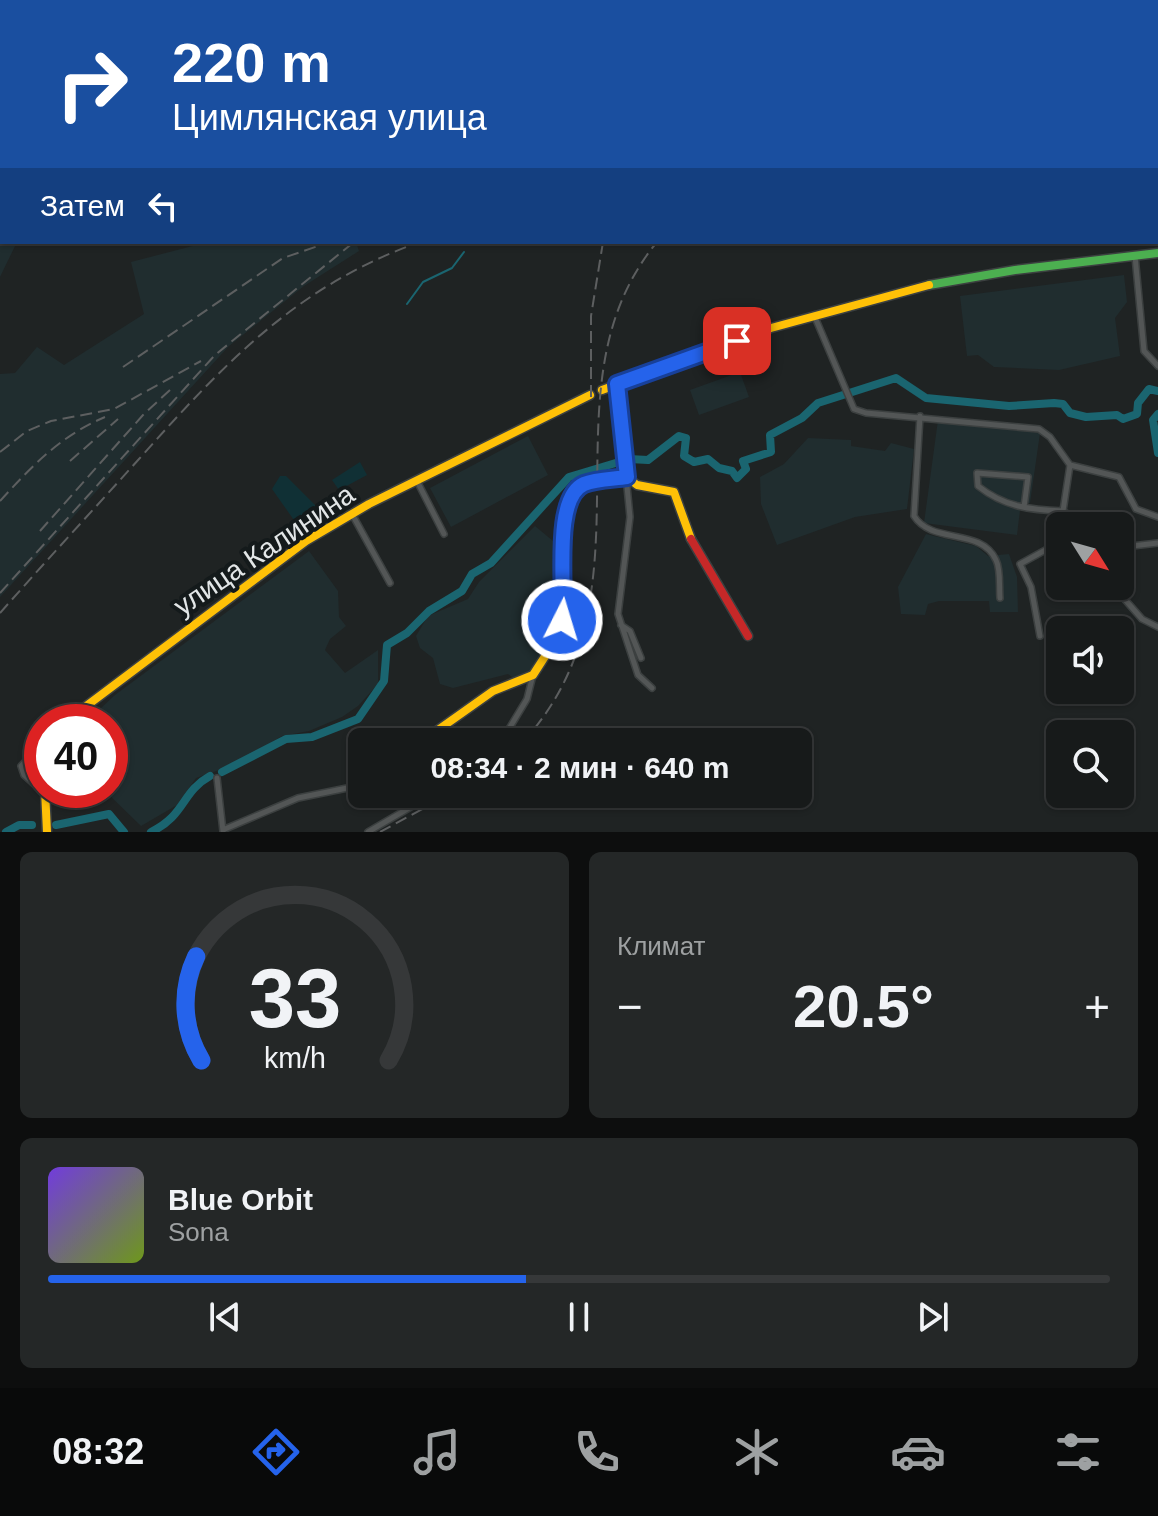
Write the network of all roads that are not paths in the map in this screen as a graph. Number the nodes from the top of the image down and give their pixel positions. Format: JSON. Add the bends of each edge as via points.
{"nodes":[{"id":1,"x":1158,"y":253,"type":"edge"},
{"id":2,"x":1135,"y":256,"type":"junction"},
{"id":3,"x":814,"y":315,"type":"junction"},
{"id":4,"x":1158,"y":366,"type":"edge"},
{"id":5,"x":617,"y":384,"type":"junction"},
{"id":6,"x":920,"y":416,"type":"junction"},
{"id":7,"x":1070,"y":465,"type":"junction"},
{"id":8,"x":627,"y":477,"type":"junction"},
{"id":9,"x":416,"y":480,"type":"junction"},
{"id":10,"x":1024,"y":507,"type":"junction"},
{"id":11,"x":1063,"y":511,"type":"joint"},
{"id":12,"x":351,"y":514,"type":"junction"},
{"id":13,"x":1158,"y":517,"type":"edge"},
{"id":14,"x":444,"y":534,"type":"dead end"},
{"id":15,"x":1134,"y":543,"type":"edge"},
{"id":16,"x":1158,"y":543,"type":"edge"},
{"id":17,"x":1046,"y":550,"type":"edge"},
{"id":18,"x":390,"y":583,"type":"dead end"},
{"id":19,"x":1000,"y":598,"type":"dead end"},
{"id":20,"x":1125,"y":600,"type":"edge"},
{"id":21,"x":620,"y":624,"type":"junction"},
{"id":22,"x":1158,"y":627,"type":"edge"},
{"id":23,"x":748,"y":636,"type":"dead end"},
{"id":24,"x":1040,"y":636,"type":"dead end"},
{"id":25,"x":641,"y":658,"type":"dead end"},
{"id":26,"x":533,"y":675,"type":"junction"},
{"id":27,"x":652,"y":688,"type":"dead end"},
{"id":28,"x":89,"y":704,"type":"edge"},
{"id":29,"x":441,"y":728,"type":"edge"},
{"id":30,"x":509,"y":728,"type":"edge"},
{"id":31,"x":217,"y":778,"type":"dead end"},
{"id":32,"x":348,"y":788,"type":"edge"},
{"id":33,"x":46,"y":808,"type":"edge"},
{"id":34,"x":409,"y":808,"type":"edge"},
{"id":35,"x":224,"y":831,"type":"edge"},
{"id":36,"x":47,"y":832,"type":"edge"},
{"id":37,"x":368,"y":832,"type":"edge"}],
"edges":[{"from":1,"to":2,"type":"main road","name":"улица Калинина"},
{"from":2,"to":3,"type":"main road","name":"улица Калинина","via":[[982,275]]},
{"from":2,"to":4,"type":"street","via":[[1144,351]]},
{"from":3,"to":5,"type":"main road","name":"улица Калинина"},
{"from":3,"to":6,"type":"street","via":[[854,409]]},
{"from":5,"to":8,"type":"street"},
{"from":5,"to":9,"type":"main road","name":"улица Калинина"},
{"from":6,"to":7,"type":"street","via":[[1039,429]]},
{"from":6,"to":19,"type":"street","via":[[914,516],[935,533],[983,546],[996,560]]},
{"from":7,"to":11,"type":"street"},
{"from":7,"to":13,"type":"street","via":[[1119,477],[1136,509]]},
{"from":8,"to":21,"type":"street","via":[[630,517]]},
{"from":8,"to":23,"type":"main road","via":[[631,483],[674,492],[691,540]]},
{"from":8,"to":26,"type":"main road","via":[[583,484],[563,515],[562,620]]},
{"from":9,"to":12,"type":"main road","name":"улица Калинина"},
{"from":9,"to":14,"type":"street"},
{"from":10,"to":10,"type":"street","via":[[1028,477],[977,473],[978,486],[1001,504]]},
{"from":10,"to":11,"type":"street"},
{"from":12,"to":18,"type":"street"},
{"from":12,"to":28,"type":"main road","name":"улица Калинина","via":[[280,559]]},
{"from":15,"to":16,"type":"street"},
{"from":17,"to":24,"type":"street","via":[[1020,564],[1031,587]]},
{"from":20,"to":22,"type":"street","via":[[1142,619]]},
{"from":21,"to":25,"type":"street","via":[[630,631]]},
{"from":21,"to":27,"type":"street","via":[[638,675]]},
{"from":26,"to":29,"type":"main road","via":[[493,691]]},
{"from":26,"to":30,"type":"street","via":[[527,699]]},
{"from":31,"to":35,"type":"street"},
{"from":32,"to":35,"type":"street","via":[[298,798]]},
{"from":33,"to":36,"type":"main road"},
{"from":34,"to":37,"type":"street"}]}
